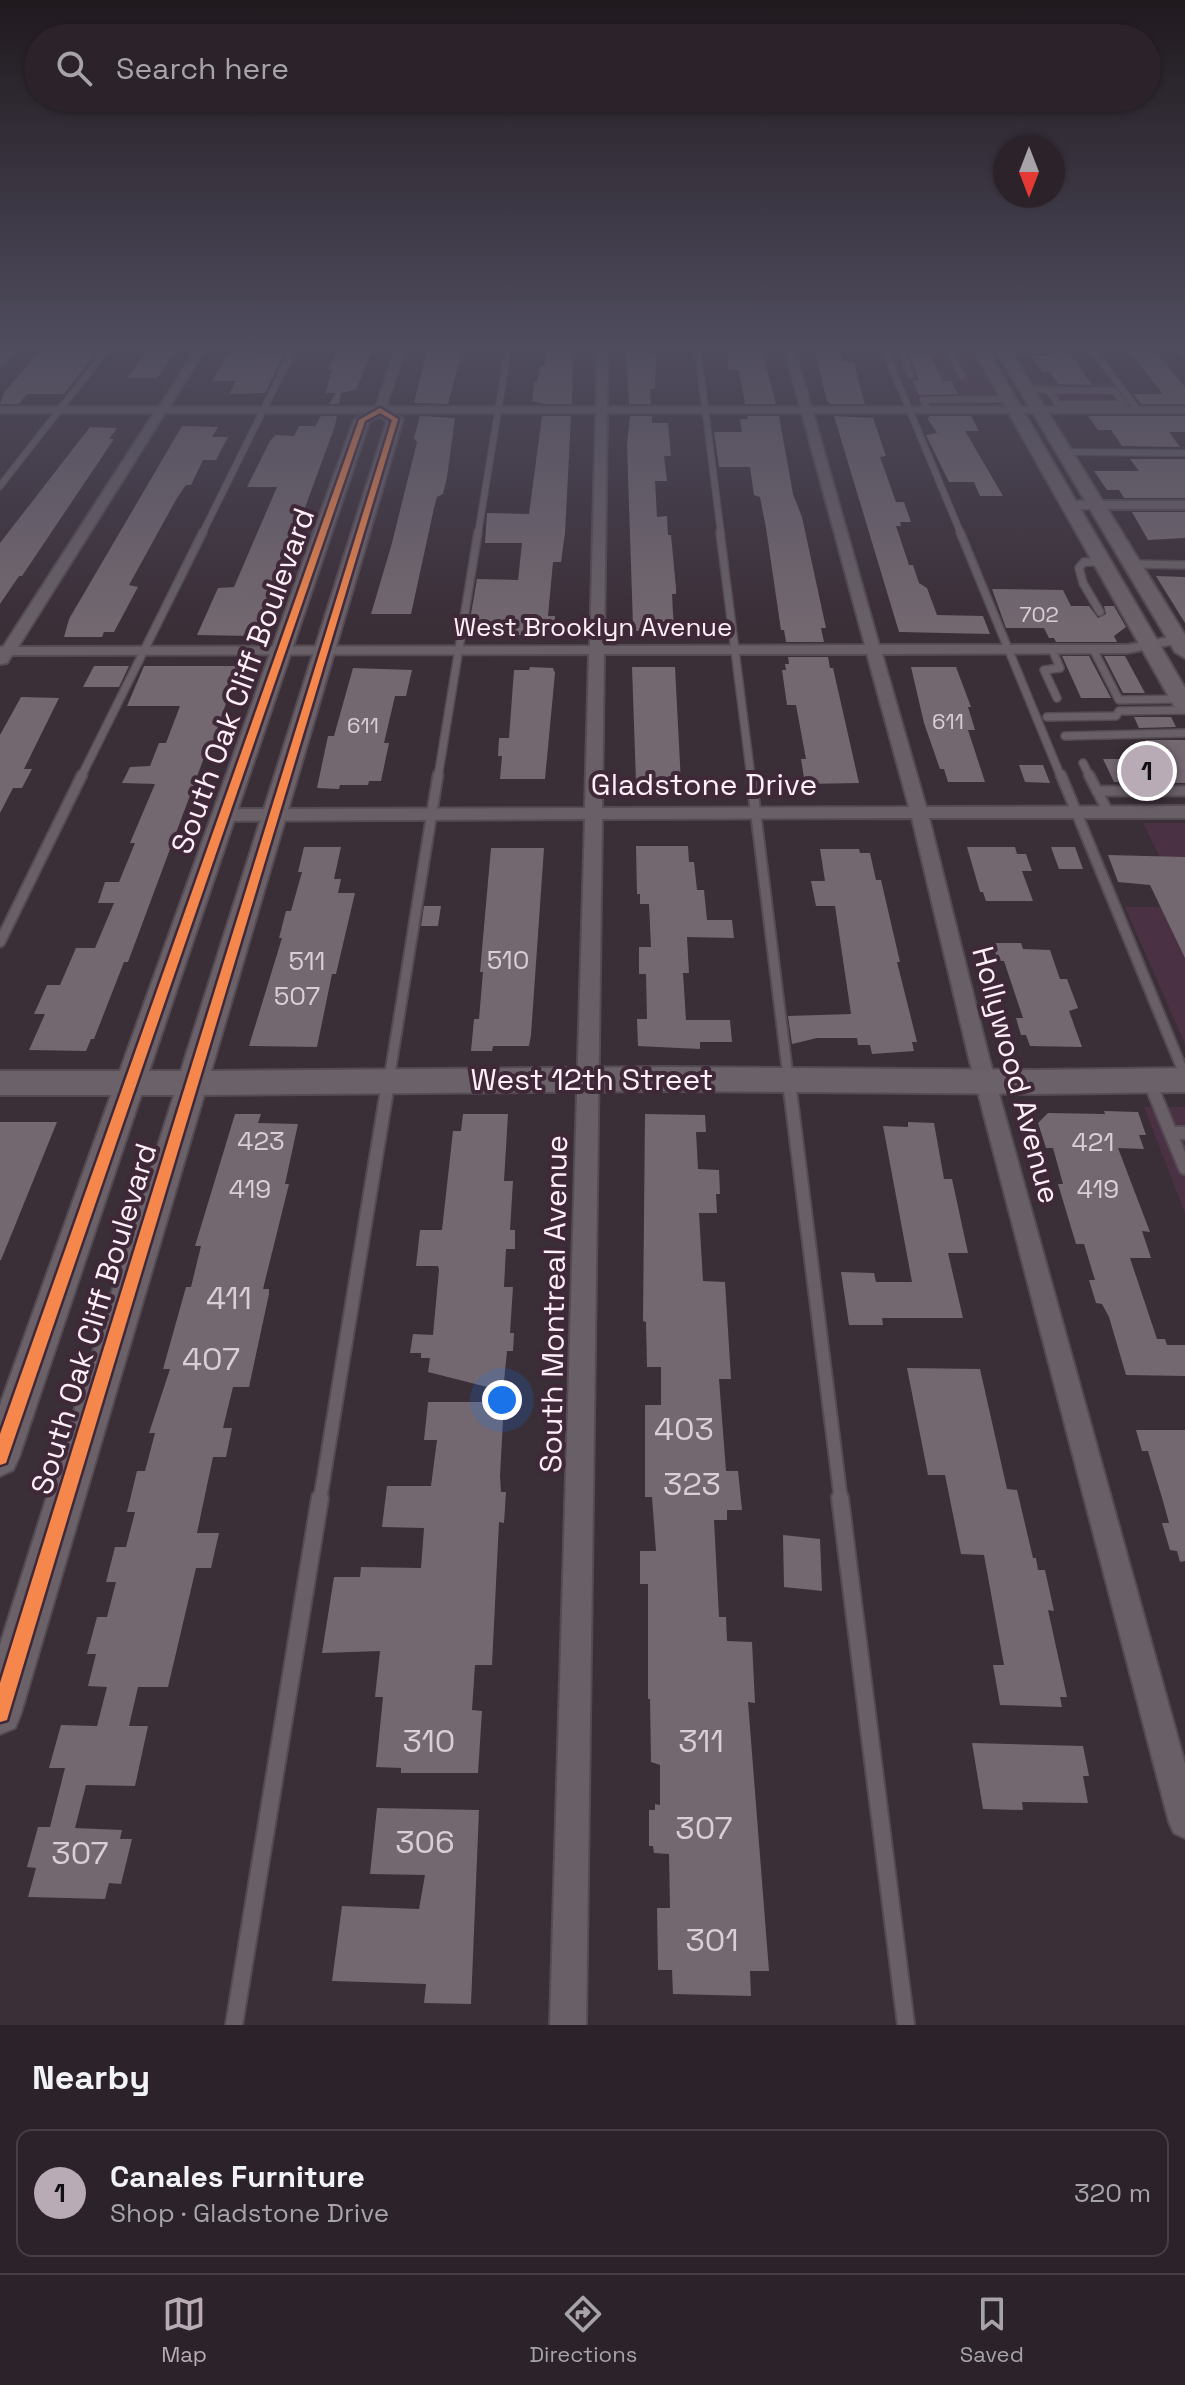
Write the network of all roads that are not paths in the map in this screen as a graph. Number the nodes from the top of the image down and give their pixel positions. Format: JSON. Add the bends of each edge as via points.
{"nodes":[{"id":1,"x":38,"y":438,"type":"edge"},
{"id":2,"x":144,"y":438,"type":"edge"},
{"id":3,"x":250,"y":438,"type":"edge"},
{"id":4,"x":356,"y":438,"type":"edge"},
{"id":5,"x":389,"y":438,"type":"edge"},
{"id":6,"x":494,"y":438,"type":"edge"},
{"id":7,"x":602,"y":438,"type":"edge"},
{"id":8,"x":709,"y":438,"type":"edge"},
{"id":9,"x":815,"y":438,"type":"edge"},
{"id":10,"x":921,"y":438,"type":"edge"},
{"id":11,"x":1031,"y":438,"type":"edge"},
{"id":12,"x":1056,"y":438,"type":"edge"},
{"id":13,"x":1064,"y":452,"type":"junction"},
{"id":14,"x":1185,"y":453,"type":"edge"},
{"id":15,"x":0,"y":486,"type":"edge"},
{"id":16,"x":1069,"y":505,"type":"junction"},
{"id":17,"x":1096,"y":505,"type":"junction"},
{"id":18,"x":1185,"y":505,"type":"edge"},
{"id":19,"x":1102,"y":562,"type":"junction"},
{"id":20,"x":1132,"y":564,"type":"junction"},
{"id":21,"x":1185,"y":565,"type":"edge"},
{"id":22,"x":1100,"y":612,"type":"dead end"},
{"id":23,"x":1183,"y":643,"type":"edge"},
{"id":24,"x":1150,"y":645,"type":"junction"},
{"id":25,"x":1008,"y":649,"type":"junction"},
{"id":26,"x":1052,"y":649,"type":"junction"},
{"id":27,"x":1093,"y":649,"type":"junction"},
{"id":28,"x":735,"y":650,"type":"junction"},
{"id":29,"x":871,"y":650,"type":"junction"},
{"id":30,"x":147,"y":651,"type":"junction"},
{"id":31,"x":283,"y":651,"type":"junction"},
{"id":32,"x":324,"y":651,"type":"junction"},
{"id":33,"x":460,"y":651,"type":"junction"},
{"id":34,"x":598,"y":651,"type":"junction"},
{"id":35,"x":3,"y":655,"type":"edge"},
{"id":36,"x":1057,"y":698,"type":"dead end"},
{"id":37,"x":1184,"y":705,"type":"edge"},
{"id":38,"x":1047,"y":717,"type":"dead end"},
{"id":39,"x":1185,"y":733,"type":"edge"},
{"id":40,"x":1065,"y":736,"type":"dead end"},
{"id":41,"x":1083,"y":763,"type":"dead end"},
{"id":42,"x":1097,"y":791,"type":"junction"},
{"id":43,"x":1185,"y":791,"type":"edge"},
{"id":44,"x":594,"y":812,"type":"junction"},
{"id":45,"x":1075,"y":812,"type":"junction"},
{"id":46,"x":1108,"y":812,"type":"junction"},
{"id":47,"x":1185,"y":812,"type":"edge"},
{"id":48,"x":757,"y":813,"type":"junction"},
{"id":49,"x":274,"y":814,"type":"junction"},
{"id":50,"x":433,"y":814,"type":"junction"},
{"id":51,"x":919,"y":814,"type":"junction"},
{"id":52,"x":223,"y":815,"type":"junction"},
{"id":53,"x":0,"y":942,"type":"edge"},
{"id":54,"x":1185,"y":1078,"type":"edge"},
{"id":55,"x":588,"y":1079,"type":"junction"},
{"id":56,"x":387,"y":1080,"type":"junction"},
{"id":57,"x":788,"y":1081,"type":"junction"},
{"id":58,"x":1148,"y":1081,"type":"junction"},
{"id":59,"x":986,"y":1082,"type":"junction"},
{"id":60,"x":0,"y":1083,"type":"edge"},
{"id":61,"x":128,"y":1083,"type":"junction"},
{"id":62,"x":193,"y":1085,"type":"junction"},
{"id":63,"x":1171,"y":1133,"type":"junction"},
{"id":64,"x":1185,"y":1133,"type":"edge"},
{"id":65,"x":1185,"y":1168,"type":"edge"},
{"id":66,"x":0,"y":1457,"type":"edge"},
{"id":67,"x":0,"y":1713,"type":"edge"},
{"id":68,"x":1185,"y":1822,"type":"edge"},
{"id":69,"x":234,"y":2025,"type":"edge"},
{"id":70,"x":568,"y":2025,"type":"edge"},
{"id":71,"x":906,"y":2025,"type":"edge"}],
"edges":[{"from":1,"to":15,"type":"lane"},
{"from":2,"to":35,"type":"street"},
{"from":3,"to":30,"type":"lane"},
{"from":4,"to":31,"type":"street","name":"South Oak Cliff Boulevard"},
{"from":5,"to":32,"type":"street","name":"South Oak Cliff Boulevard"},
{"from":6,"to":33,"type":"lane"},
{"from":7,"to":34,"type":"street","name":"South Montreal Avenue"},
{"from":8,"to":28,"type":"lane"},
{"from":9,"to":29,"type":"street","name":"Hollywood Avenue"},
{"from":10,"to":25,"type":"lane"},
{"from":11,"to":16,"type":"street"},
{"from":12,"to":13,"type":"street"},
{"from":13,"to":14,"type":"lane"},
{"from":13,"to":17,"type":"street"},
{"from":16,"to":17,"type":"street"},
{"from":16,"to":19,"type":"street"},
{"from":17,"to":18,"type":"street"},
{"from":17,"to":20,"type":"street"},
{"from":19,"to":22,"type":"lane","via":[[1084,562],[1079,568]]},
{"from":19,"to":24,"type":"street","via":[[1124,612]]},
{"from":20,"to":21,"type":"lane"},
{"from":20,"to":23,"type":"street"},
{"from":23,"to":24,"type":"street","name":"West Brooklyn Avenue"},
{"from":24,"to":27,"type":"street","name":"West Brooklyn Avenue"},
{"from":24,"to":37,"type":"street"},
{"from":25,"to":26,"type":"street","name":"West Brooklyn Avenue"},
{"from":25,"to":29,"type":"street","name":"West Brooklyn Avenue"},
{"from":25,"to":45,"type":"lane"},
{"from":26,"to":27,"type":"street","name":"West Brooklyn Avenue"},
{"from":26,"to":36,"type":"lane","via":[[1060,668],[1044,670]]},
{"from":27,"to":37,"type":"lane","via":[[1119,700]]},
{"from":28,"to":29,"type":"street","name":"West Brooklyn Avenue"},
{"from":28,"to":34,"type":"street","name":"West Brooklyn Avenue"},
{"from":28,"to":48,"type":"lane"},
{"from":29,"to":51,"type":"street","name":"Hollywood Avenue"},
{"from":30,"to":31,"type":"street","name":"West Brooklyn Avenue"},
{"from":30,"to":35,"type":"street","name":"West Brooklyn Avenue"},
{"from":30,"to":53,"type":"lane"},
{"from":31,"to":32,"type":"street","name":"West Brooklyn Avenue"},
{"from":31,"to":52,"type":"street","name":"South Oak Cliff Boulevard"},
{"from":32,"to":33,"type":"street","name":"West Brooklyn Avenue"},
{"from":32,"to":49,"type":"street","name":"South Oak Cliff Boulevard"},
{"from":33,"to":34,"type":"street","name":"West Brooklyn Avenue"},
{"from":33,"to":50,"type":"lane"},
{"from":34,"to":44,"type":"street","name":"South Montreal Avenue"},
{"from":37,"to":38,"type":"lane","via":[[1119,711],[1116,716]]},
{"from":39,"to":40,"type":"lane"},
{"from":41,"to":42,"type":"lane"},
{"from":42,"to":43,"type":"lane"},
{"from":42,"to":46,"type":"lane"},
{"from":44,"to":48,"type":"street","name":"Gladstone Drive"},
{"from":44,"to":50,"type":"street","name":"Gladstone Drive"},
{"from":44,"to":55,"type":"street","name":"South Montreal Avenue"},
{"from":45,"to":46,"type":"street","name":"Gladstone Drive"},
{"from":45,"to":51,"type":"street","name":"Gladstone Drive"},
{"from":45,"to":54,"type":"lane"},
{"from":46,"to":47,"type":"street","name":"Gladstone Drive"},
{"from":48,"to":51,"type":"street","name":"Gladstone Drive"},
{"from":48,"to":57,"type":"lane"},
{"from":49,"to":50,"type":"street","name":"Gladstone Drive"},
{"from":49,"to":52,"type":"street","name":"Gladstone Drive"},
{"from":49,"to":62,"type":"street","name":"South Oak Cliff Boulevard"},
{"from":50,"to":56,"type":"lane"},
{"from":51,"to":59,"type":"street","name":"Hollywood Avenue"},
{"from":52,"to":61,"type":"street","name":"South Oak Cliff Boulevard"},
{"from":54,"to":58,"type":"street","name":"West 12th Street"},
{"from":55,"to":56,"type":"street","name":"West 12th Street"},
{"from":55,"to":57,"type":"street","name":"West 12th Street"},
{"from":55,"to":70,"type":"street","name":"South Montreal Avenue"},
{"from":56,"to":62,"type":"street","name":"West 12th Street"},
{"from":56,"to":69,"type":"lane"},
{"from":57,"to":59,"type":"street","name":"West 12th Street"},
{"from":57,"to":71,"type":"lane"},
{"from":58,"to":59,"type":"street","name":"West 12th Street"},
{"from":58,"to":63,"type":"lane"},
{"from":59,"to":68,"type":"street","name":"Hollywood Avenue"},
{"from":60,"to":61,"type":"street","name":"West 12th Street"},
{"from":61,"to":62,"type":"street","name":"West 12th Street"},
{"from":61,"to":66,"type":"street","name":"South Oak Cliff Boulevard"},
{"from":62,"to":67,"type":"street","name":"South Oak Cliff Boulevard"},
{"from":63,"to":64,"type":"lane"},
{"from":63,"to":65,"type":"lane"}]}
